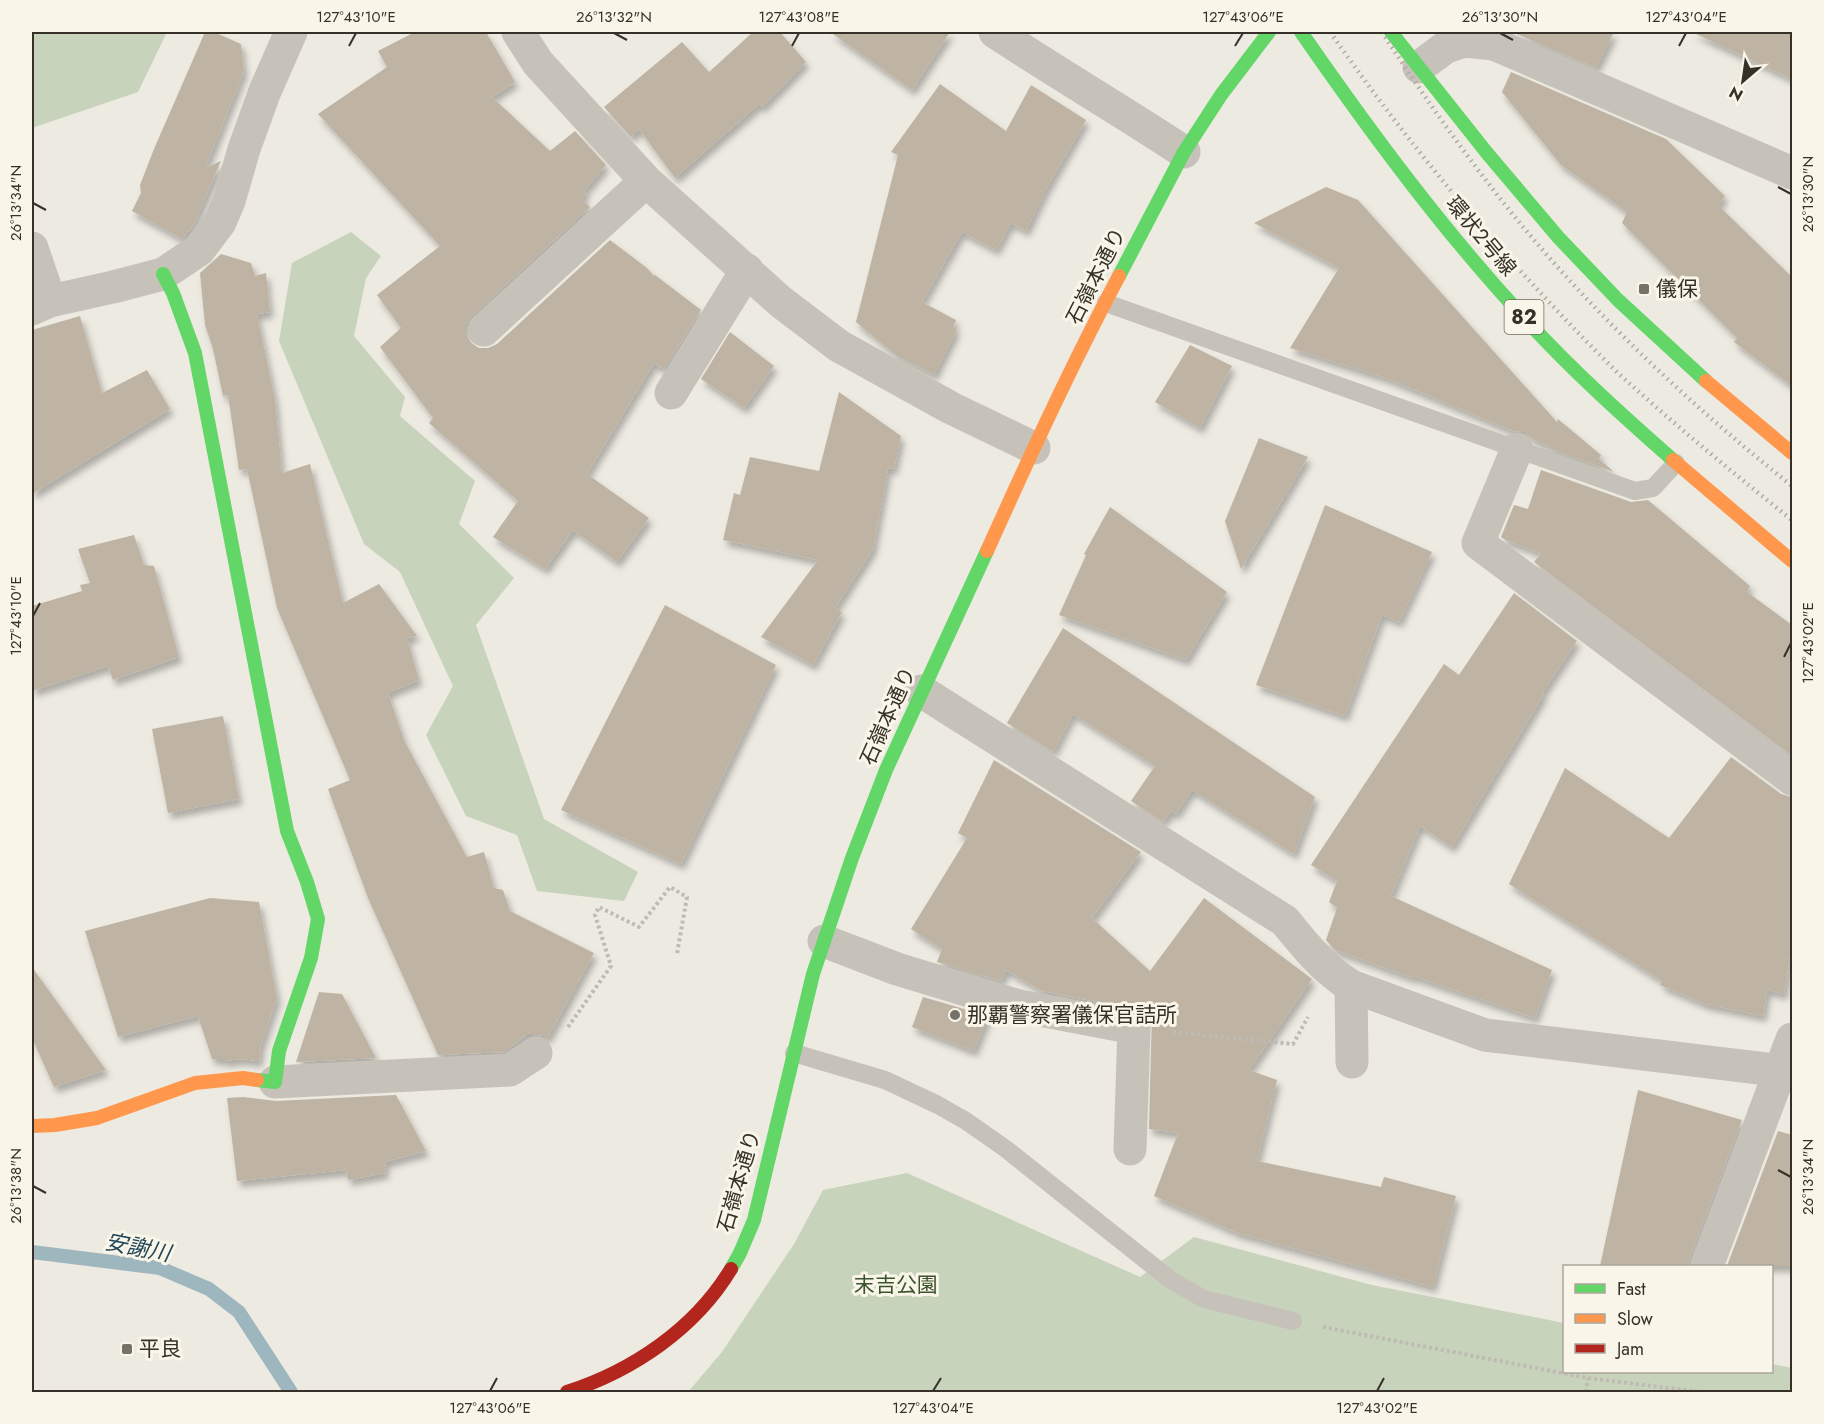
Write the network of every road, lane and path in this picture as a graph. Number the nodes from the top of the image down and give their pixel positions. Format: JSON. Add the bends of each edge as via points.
{"nodes":[{"id":1,"x":291,"y":32,"type":"edge"},
{"id":2,"x":518,"y":32,"type":"edge"},
{"id":3,"x":995,"y":32,"type":"edge"},
{"id":4,"x":1269,"y":32,"type":"edge"},
{"id":5,"x":1301,"y":32,"type":"edge"},
{"id":6,"x":1391,"y":32,"type":"edge"},
{"id":7,"x":1419,"y":67,"type":"junction"},
{"id":8,"x":1184,"y":152,"type":"junction"},
{"id":9,"x":1792,"y":172,"type":"edge"},
{"id":10,"x":646,"y":181,"type":"junction"},
{"id":11,"x":32,"y":248,"type":"edge"},
{"id":12,"x":747,"y":270,"type":"junction"},
{"id":13,"x":163,"y":274,"type":"junction"},
{"id":14,"x":1106,"y":303,"type":"junction"},
{"id":15,"x":41,"y":305,"type":"edge"},
{"id":16,"x":484,"y":330,"type":"dead end"},
{"id":17,"x":671,"y":393,"type":"dead end"},
{"id":18,"x":1034,"y":448,"type":"junction"},
{"id":19,"x":1517,"y":449,"type":"junction"},
{"id":20,"x":1792,"y":453,"type":"edge"},
{"id":21,"x":1676,"y":463,"type":"junction"},
{"id":22,"x":1792,"y":561,"type":"edge"},
{"id":23,"x":921,"y":691,"type":"junction"},
{"id":24,"x":1792,"y":779,"type":"edge"},
{"id":25,"x":824,"y":941,"type":"junction"},
{"id":26,"x":677,"y":954,"type":"dead end"},
{"id":27,"x":1342,"y":980,"type":"junction"},
{"id":28,"x":1134,"y":1028,"type":"junction"},
{"id":29,"x":1792,"y":1039,"type":"edge"},
{"id":30,"x":536,"y":1053,"type":"joint"},
{"id":31,"x":794,"y":1053,"type":"junction"},
{"id":32,"x":1352,"y":1062,"type":"dead end"},
{"id":33,"x":1787,"y":1071,"type":"edge"},
{"id":34,"x":275,"y":1082,"type":"junction"},
{"id":35,"x":32,"y":1126,"type":"edge"},
{"id":36,"x":1130,"y":1149,"type":"dead end"},
{"id":37,"x":1707,"y":1265,"type":"edge"},
{"id":38,"x":1293,"y":1322,"type":"joint"},
{"id":39,"x":1588,"y":1378,"type":"junction"},
{"id":40,"x":567,"y":1392,"type":"edge"},
{"id":41,"x":1586,"y":1392,"type":"edge"},
{"id":42,"x":1701,"y":1392,"type":"edge"}],
"edges":[{"from":1,"to":13,"type":"street","via":[[265,91],[220,222],[199,250]]},
{"from":2,"to":10,"type":"street","via":[[538,63]]},
{"from":3,"to":8,"type":"street"},
{"from":4,"to":8,"type":"main road","name":"石嶺本通り"},
{"from":5,"to":21,"type":"main road","name":"環状2号線","number":"82","via":[[1362,120],[1485,274],[1592,387]]},
{"from":6,"to":7,"type":"main road"},
{"from":7,"to":9,"type":"street","via":[[1446,47],[1464,41],[1494,44]]},
{"from":7,"to":20,"type":"main road","via":[[1483,149],[1595,277],[1728,400]]},
{"from":8,"to":14,"type":"main road","name":"石嶺本通り"},
{"from":10,"to":12,"type":"street"},
{"from":10,"to":16,"type":"street"},
{"from":11,"to":15,"type":"street"},
{"from":12,"to":17,"type":"street"},
{"from":12,"to":18,"type":"street","via":[[781,302],[839,346],[951,408]]},
{"from":13,"to":15,"type":"street"},
{"from":13,"to":34,"type":"main road","via":[[195,353],[287,831],[318,919],[311,958],[279,1052]]},
{"from":14,"to":18,"type":"main road","name":"石嶺本通り"},
{"from":14,"to":19,"type":"lane"},
{"from":18,"to":23,"type":"main road","name":"石嶺本通り"},
{"from":19,"to":21,"type":"lane","via":[[1635,491],[1653,488]]},
{"from":19,"to":24,"type":"street","via":[[1478,543]]},
{"from":21,"to":22,"type":"main road","name":"環状2号線","number":"82"},
{"from":23,"to":25,"type":"main road","name":"石嶺本通り","via":[[886,770]]},
{"from":23,"to":27,"type":"street","via":[[1285,921],[1305,947]]},
{"from":25,"to":28,"type":"street","via":[[897,969],[1019,1006]]},
{"from":25,"to":31,"type":"main road","name":"石嶺本通り"},
{"from":26,"to":30,"type":"path","via":[[687,897],[670,887],[639,927],[599,907],[595,915],[611,966],[554,1046]]},
{"from":27,"to":28,"type":"path","via":[[1293,1044]]},
{"from":27,"to":32,"type":"street"},
{"from":27,"to":33,"type":"street","via":[[1485,1035]]},
{"from":28,"to":36,"type":"street"},
{"from":29,"to":33,"type":"street"},
{"from":30,"to":34,"type":"street","via":[[510,1070]]},
{"from":31,"to":38,"type":"lane","via":[[885,1080],[938,1105],[1006,1149],[1172,1281],[1204,1299]]},
{"from":31,"to":40,"type":"main road","name":"石嶺本通り","via":[[754,1220],[725,1278],[696,1313],[649,1354],[621,1371]]},
{"from":33,"to":37,"type":"street"},
{"from":34,"to":35,"type":"main road","via":[[243,1078],[195,1083],[97,1118]]},
{"from":38,"to":39,"type":"path"},
{"from":39,"to":41,"type":"path"},
{"from":39,"to":42,"type":"path"}]}
